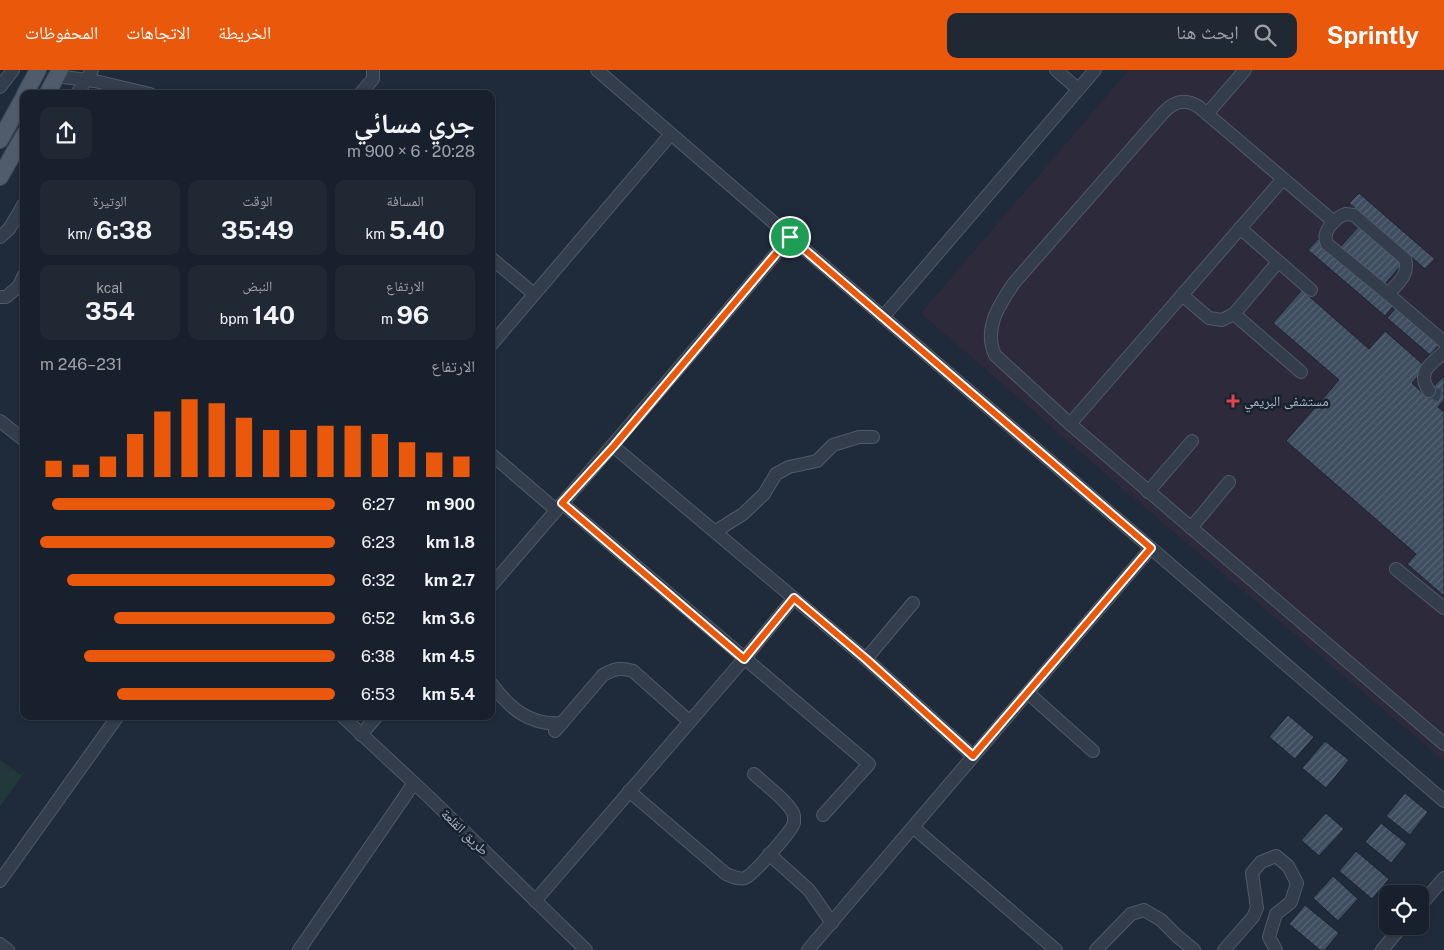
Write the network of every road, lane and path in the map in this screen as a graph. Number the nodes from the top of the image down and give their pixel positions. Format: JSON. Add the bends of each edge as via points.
{"nodes":[{"id":1,"x":13,"y":70,"type":"edge"},
{"id":2,"x":38,"y":70,"type":"edge"},
{"id":3,"x":373,"y":70,"type":"edge"},
{"id":4,"x":1056,"y":70,"type":"edge"},
{"id":5,"x":1095,"y":70,"type":"edge"},
{"id":6,"x":1245,"y":70,"type":"edge"},
{"id":7,"x":604,"y":72,"type":"edge"},
{"id":8,"x":58,"y":73,"type":"edge"},
{"id":9,"x":89,"y":75,"type":"edge"},
{"id":10,"x":0,"y":86,"type":"edge"},
{"id":11,"x":1078,"y":89,"type":"junction"},
{"id":12,"x":28,"y":90,"type":"edge"},
{"id":13,"x":49,"y":90,"type":"edge"},
{"id":14,"x":80,"y":90,"type":"edge"},
{"id":15,"x":137,"y":90,"type":"edge"},
{"id":16,"x":363,"y":90,"type":"edge"},
{"id":17,"x":20,"y":104,"type":"edge"},
{"id":18,"x":1207,"y":114,"type":"junction"},
{"id":19,"x":671,"y":134,"type":"junction"},
{"id":20,"x":0,"y":140,"type":"edge"},
{"id":21,"x":20,"y":142,"type":"edge"},
{"id":22,"x":0,"y":177,"type":"edge"},
{"id":23,"x":1283,"y":179,"type":"junction"},
{"id":24,"x":20,"y":211,"type":"edge"},
{"id":25,"x":1334,"y":222,"type":"junction"},
{"id":26,"x":1240,"y":228,"type":"junction"},
{"id":27,"x":0,"y":236,"type":"edge"},
{"id":28,"x":790,"y":237,"type":"junction"},
{"id":29,"x":495,"y":261,"type":"edge"},
{"id":30,"x":1278,"y":262,"type":"junction"},
{"id":31,"x":20,"y":284,"type":"edge"},
{"id":32,"x":1311,"y":290,"type":"dead end"},
{"id":33,"x":534,"y":294,"type":"junction"},
{"id":34,"x":1388,"y":294,"type":"junction"},
{"id":35,"x":1182,"y":295,"type":"junction"},
{"id":36,"x":0,"y":297,"type":"edge"},
{"id":37,"x":1234,"y":314,"type":"junction"},
{"id":38,"x":883,"y":317,"type":"junction"},
{"id":39,"x":495,"y":340,"type":"edge"},
{"id":40,"x":1444,"y":342,"type":"edge"},
{"id":41,"x":1444,"y":352,"type":"edge"},
{"id":42,"x":1301,"y":372,"type":"dead end"},
{"id":43,"x":1429,"y":391,"type":"dead end"},
{"id":44,"x":0,"y":421,"type":"edge"},
{"id":45,"x":1070,"y":424,"type":"junction"},
{"id":46,"x":873,"y":436,"type":"dead end"},
{"id":47,"x":20,"y":437,"type":"edge"},
{"id":48,"x":1192,"y":441,"type":"dead end"},
{"id":49,"x":614,"y":446,"type":"junction"},
{"id":50,"x":495,"y":457,"type":"edge"},
{"id":51,"x":1228,"y":482,"type":"dead end"},
{"id":52,"x":1148,"y":492,"type":"junction"},
{"id":53,"x":559,"y":507,"type":"junction"},
{"id":54,"x":1191,"y":528,"type":"junction"},
{"id":55,"x":716,"y":531,"type":"junction"},
{"id":56,"x":1151,"y":548,"type":"junction"},
{"id":57,"x":1396,"y":568,"type":"dead end"},
{"id":58,"x":495,"y":581,"type":"edge"},
{"id":59,"x":794,"y":598,"type":"junction"},
{"id":60,"x":913,"y":603,"type":"dead end"},
{"id":61,"x":1444,"y":608,"type":"edge"},
{"id":62,"x":744,"y":659,"type":"junction"},
{"id":63,"x":866,"y":659,"type":"junction"},
{"id":64,"x":495,"y":689,"type":"edge"},
{"id":65,"x":1028,"y":693,"type":"junction"},
{"id":66,"x":115,"y":720,"type":"edge"},
{"id":67,"x":346,"y":720,"type":"edge"},
{"id":68,"x":373,"y":720,"type":"edge"},
{"id":69,"x":689,"y":721,"type":"junction"},
{"id":70,"x":361,"y":734,"type":"junction"},
{"id":71,"x":1444,"y":744,"type":"edge"},
{"id":72,"x":1093,"y":751,"type":"dead end"},
{"id":73,"x":973,"y":756,"type":"junction"},
{"id":74,"x":754,"y":774,"type":"dead end"},
{"id":75,"x":414,"y":783,"type":"junction"},
{"id":76,"x":629,"y":790,"type":"junction"},
{"id":77,"x":1444,"y":800,"type":"edge"},
{"id":78,"x":823,"y":815,"type":"dead end"},
{"id":79,"x":914,"y":828,"type":"junction"},
{"id":80,"x":769,"y":854,"type":"junction"},
{"id":81,"x":1444,"y":878,"type":"edge"},
{"id":82,"x":0,"y":880,"type":"edge"},
{"id":83,"x":1429,"y":896,"type":"edge"},
{"id":84,"x":535,"y":901,"type":"junction"},
{"id":85,"x":832,"y":923,"type":"junction"},
{"id":86,"x":1394,"y":935,"type":"edge"},
{"id":87,"x":0,"y":944,"type":"edge"},
{"id":88,"x":8,"y":950,"type":"edge"},
{"id":89,"x":299,"y":950,"type":"edge"},
{"id":90,"x":586,"y":950,"type":"edge"},
{"id":91,"x":808,"y":950,"type":"edge"},
{"id":92,"x":1056,"y":950,"type":"edge"},
{"id":93,"x":1096,"y":950,"type":"edge"},
{"id":94,"x":1194,"y":950,"type":"edge"},
{"id":95,"x":1224,"y":950,"type":"edge"},
{"id":96,"x":1276,"y":950,"type":"edge"},
{"id":97,"x":1382,"y":950,"type":"edge"}],
"edges":[{"from":1,"to":10,"type":"street"},
{"from":2,"to":12,"type":"main road"},
{"from":3,"to":16,"type":"street","via":[[373,79]]},
{"from":4,"to":11,"type":"street"},
{"from":5,"to":11,"type":"street"},
{"from":6,"to":18,"type":"street"},
{"from":7,"to":19,"type":"street"},
{"from":8,"to":9,"type":"street"},
{"from":8,"to":13,"type":"main road"},
{"from":9,"to":14,"type":"street"},
{"from":9,"to":15,"type":"street"},
{"from":11,"to":38,"type":"street"},
{"from":17,"to":20,"type":"main road"},
{"from":18,"to":23,"type":"street"},
{"from":18,"to":45,"type":"street","via":[[1190,102],[1170,105],[1014,283],[998,309],[990,334],[995,356]]},
{"from":19,"to":28,"type":"street"},
{"from":19,"to":33,"type":"street"},
{"from":21,"to":22,"type":"main road"},
{"from":23,"to":25,"type":"street"},
{"from":23,"to":26,"type":"street"},
{"from":24,"to":27,"type":"street","via":[[9,229]]},
{"from":25,"to":34,"type":"street","via":[[1325,235],[1328,244]]},
{"from":25,"to":34,"type":"street","via":[[1344,214],[1354,215],[1405,259],[1406,272]]},
{"from":26,"to":30,"type":"street"},
{"from":26,"to":35,"type":"street"},
{"from":28,"to":38,"type":"street"},
{"from":28,"to":49,"type":"street"},
{"from":29,"to":33,"type":"street"},
{"from":30,"to":32,"type":"street"},
{"from":30,"to":37,"type":"street"},
{"from":31,"to":36,"type":"street","via":[[6,297]]},
{"from":33,"to":39,"type":"street"},
{"from":34,"to":40,"type":"street"},
{"from":35,"to":37,"type":"street","via":[[1210,318],[1222,320]]},
{"from":35,"to":45,"type":"street"},
{"from":37,"to":42,"type":"street"},
{"from":38,"to":56,"type":"street"},
{"from":41,"to":43,"type":"street","via":[[1426,369],[1424,380]]},
{"from":44,"to":47,"type":"street"},
{"from":45,"to":52,"type":"street"},
{"from":46,"to":55,"type":"street","via":[[833,445],[817,461],[776,474],[757,501]]},
{"from":48,"to":52,"type":"street"},
{"from":49,"to":53,"type":"street"},
{"from":49,"to":55,"type":"street"},
{"from":50,"to":53,"type":"street"},
{"from":51,"to":54,"type":"street"},
{"from":52,"to":54,"type":"street"},
{"from":53,"to":58,"type":"street"},
{"from":53,"to":62,"type":"street"},
{"from":54,"to":71,"type":"street"},
{"from":55,"to":59,"type":"street"},
{"from":56,"to":65,"type":"street"},
{"from":56,"to":77,"type":"street"},
{"from":57,"to":61,"type":"street"},
{"from":59,"to":62,"type":"street"},
{"from":59,"to":63,"type":"street"},
{"from":60,"to":63,"type":"street"},
{"from":62,"to":69,"type":"street"},
{"from":62,"to":78,"type":"street","via":[[869,764]]},
{"from":63,"to":73,"type":"street"},
{"from":64,"to":69,"type":"street","via":[[517,711],[534,721],[558,727],[603,675],[622,667],[633,671]]},
{"from":65,"to":72,"type":"street"},
{"from":65,"to":73,"type":"street"},
{"from":66,"to":82,"type":"street"},
{"from":67,"to":70,"type":"street","name":"طريق القلعة"},
{"from":68,"to":70,"type":"street"},
{"from":69,"to":76,"type":"street"},
{"from":70,"to":75,"type":"street","name":"طريق القلعة"},
{"from":73,"to":79,"type":"street"},
{"from":74,"to":80,"type":"street","via":[[794,814],[794,824]]},
{"from":75,"to":84,"type":"street","name":"طريق القلعة"},
{"from":75,"to":89,"type":"street"},
{"from":76,"to":80,"type":"street","via":[[726,874],[744,878]]},
{"from":76,"to":84,"type":"street"},
{"from":79,"to":85,"type":"street"},
{"from":79,"to":92,"type":"street"},
{"from":80,"to":85,"type":"street","via":[[809,890]]},
{"from":81,"to":83,"type":"street"},
{"from":84,"to":90,"type":"street","name":"طريق القلعة"},
{"from":85,"to":91,"type":"street"},
{"from":86,"to":97,"type":"street"},
{"from":87,"to":88,"type":"street"},
{"from":93,"to":94,"type":"street","via":[[1131,914],[1144,910],[1161,920]]},
{"from":95,"to":96,"type":"street","via":[[1257,908],[1252,873],[1261,862],[1276,856],[1288,866],[1296,883],[1291,902],[1276,914],[1269,937]]}]}
